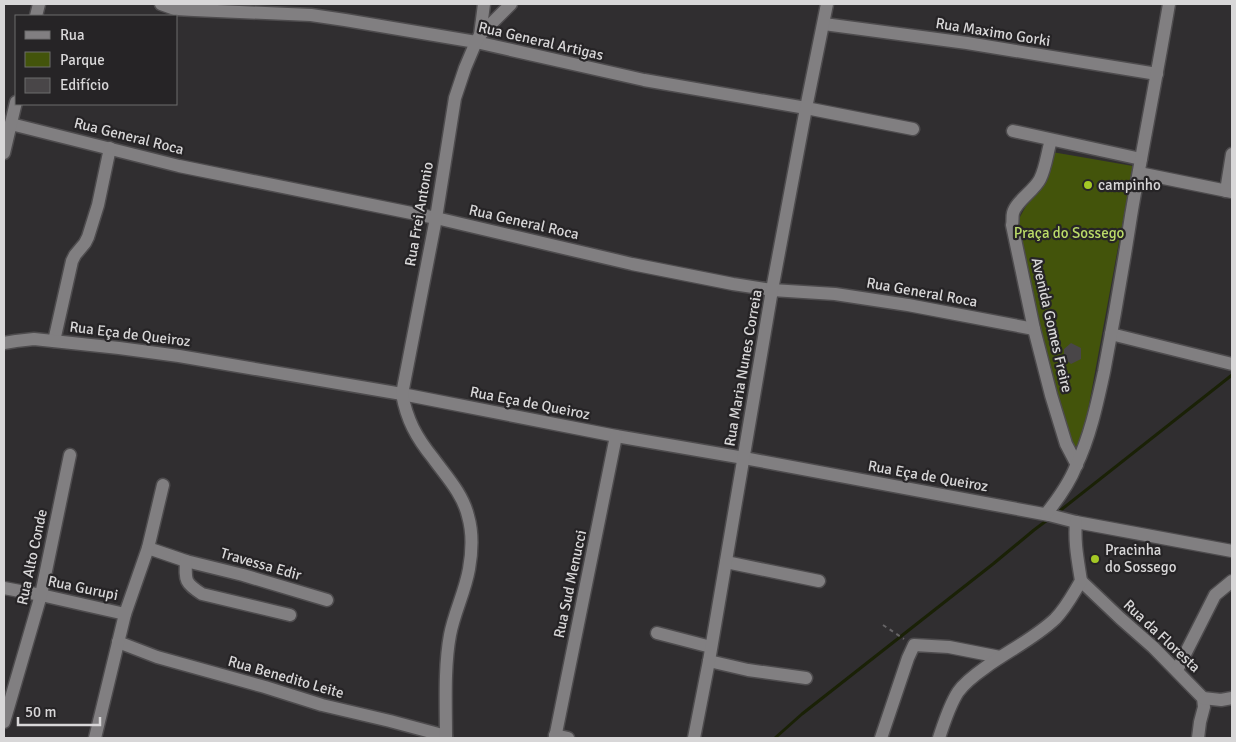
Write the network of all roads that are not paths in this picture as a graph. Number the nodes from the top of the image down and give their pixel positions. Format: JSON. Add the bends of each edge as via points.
{"nodes":[{"id":1,"x":161,"y":4,"type":"edge"},
{"id":2,"x":484,"y":4,"type":"edge"},
{"id":3,"x":511,"y":4,"type":"edge"},
{"id":4,"x":827,"y":4,"type":"edge"},
{"id":5,"x":1169,"y":4,"type":"edge"},
{"id":6,"x":824,"y":24,"type":"junction"},
{"id":7,"x":478,"y":38,"type":"junction"},
{"id":8,"x":1157,"y":74,"type":"junction"},
{"id":9,"x":15,"y":105,"type":"edge"},
{"id":10,"x":806,"y":108,"type":"junction"},
{"id":11,"x":11,"y":124,"type":"junction"},
{"id":12,"x":913,"y":129,"type":"dead end"},
{"id":13,"x":1013,"y":131,"type":"dead end"},
{"id":14,"x":1050,"y":140,"type":"junction"},
{"id":15,"x":110,"y":148,"type":"junction"},
{"id":16,"x":4,"y":153,"type":"edge"},
{"id":17,"x":1232,"y":154,"type":"edge"},
{"id":18,"x":1141,"y":159,"type":"junction"},
{"id":19,"x":1139,"y":173,"type":"junction"},
{"id":20,"x":1229,"y":191,"type":"edge"},
{"id":21,"x":436,"y":218,"type":"junction"},
{"id":22,"x":772,"y":290,"type":"junction"},
{"id":23,"x":1034,"y":329,"type":"junction"},
{"id":24,"x":1112,"y":334,"type":"junction"},
{"id":25,"x":54,"y":342,"type":"junction"},
{"id":26,"x":4,"y":343,"type":"edge"},
{"id":27,"x":1232,"y":364,"type":"edge"},
{"id":28,"x":402,"y":394,"type":"junction"},
{"id":29,"x":616,"y":436,"type":"junction"},
{"id":30,"x":70,"y":455,"type":"dead end"},
{"id":31,"x":744,"y":458,"type":"junction"},
{"id":32,"x":1077,"y":465,"type":"junction"},
{"id":33,"x":163,"y":485,"type":"dead end"},
{"id":34,"x":1048,"y":514,"type":"junction"},
{"id":35,"x":1071,"y":520,"type":"junction"},
{"id":36,"x":148,"y":548,"type":"junction"},
{"id":37,"x":1232,"y":551,"type":"edge"},
{"id":38,"x":186,"y":561,"type":"junction"},
{"id":39,"x":726,"y":562,"type":"junction"},
{"id":40,"x":820,"y":581,"type":"dead end"},
{"id":41,"x":1081,"y":581,"type":"junction"},
{"id":42,"x":1232,"y":581,"type":"edge"},
{"id":43,"x":4,"y":588,"type":"edge"},
{"id":44,"x":41,"y":595,"type":"junction"},
{"id":45,"x":327,"y":600,"type":"dead end"},
{"id":46,"x":125,"y":614,"type":"junction"},
{"id":47,"x":290,"y":615,"type":"dead end"},
{"id":48,"x":657,"y":633,"type":"dead end"},
{"id":49,"x":118,"y":642,"type":"junction"},
{"id":50,"x":711,"y":647,"type":"junction"},
{"id":51,"x":1000,"y":657,"type":"junction"},
{"id":52,"x":709,"y":661,"type":"junction"},
{"id":53,"x":1176,"y":670,"type":"junction"},
{"id":54,"x":806,"y":678,"type":"dead end"},
{"id":55,"x":1203,"y":698,"type":"junction"},
{"id":56,"x":1232,"y":698,"type":"edge"},
{"id":57,"x":4,"y":722,"type":"edge"},
{"id":58,"x":446,"y":737,"type":"edge"},
{"id":59,"x":555,"y":737,"type":"edge"},
{"id":60,"x":95,"y":738,"type":"edge"},
{"id":61,"x":568,"y":738,"type":"edge"},
{"id":62,"x":694,"y":738,"type":"edge"},
{"id":63,"x":880,"y":738,"type":"edge"},
{"id":64,"x":939,"y":738,"type":"edge"},
{"id":65,"x":1198,"y":738,"type":"edge"}],
"edges":[{"from":1,"to":7,"type":"street","name":"Rua General Artigas","via":[[176,9],[312,15]]},
{"from":2,"to":7,"type":"street","name":"Rua Frei Antonio"},
{"from":3,"to":7,"type":"street"},
{"from":4,"to":6,"type":"street","name":"Rua Maria Nunes Correia"},
{"from":5,"to":8,"type":"street"},
{"from":6,"to":8,"type":"street","name":"Rua Maximo Gorki"},
{"from":6,"to":10,"type":"street","name":"Rua Maria Nunes Correia"},
{"from":7,"to":10,"type":"street","name":"Rua General Artigas","via":[[644,80]]},
{"from":7,"to":21,"type":"street","name":"Rua Frei Antonio","via":[[455,98]]},
{"from":8,"to":18,"type":"street"},
{"from":9,"to":11,"type":"street"},
{"from":10,"to":12,"type":"street","name":"Rua General Artigas"},
{"from":10,"to":22,"type":"street","name":"Rua Maria Nunes Correia"},
{"from":11,"to":15,"type":"street","name":"Rua General Roca"},
{"from":11,"to":16,"type":"street"},
{"from":13,"to":14,"type":"street"},
{"from":14,"to":18,"type":"street"},
{"from":14,"to":23,"type":"street","name":"Avenida Gomes Freire","via":[[1040,179],[1013,213],[1012,225]]},
{"from":15,"to":21,"type":"street","name":"Rua General Roca","via":[[179,166]]},
{"from":15,"to":25,"type":"street","via":[[88,237],[72,261]]},
{"from":17,"to":20,"type":"street"},
{"from":18,"to":19,"type":"street"},
{"from":19,"to":20,"type":"street"},
{"from":19,"to":24,"type":"street"},
{"from":21,"to":22,"type":"street","name":"Rua General Roca","via":[[632,264]]},
{"from":21,"to":28,"type":"street","name":"Rua Frei Antonio"},
{"from":22,"to":23,"type":"street","name":"Rua General Roca","via":[[835,294]]},
{"from":22,"to":31,"type":"street","name":"Rua Maria Nunes Correia"},
{"from":23,"to":32,"type":"street","name":"Avenida Gomes Freire","via":[[1061,430]]},
{"from":24,"to":27,"type":"street"},
{"from":24,"to":32,"type":"street","via":[[1091,425]]},
{"from":25,"to":26,"type":"street","name":"Rua Eça de Queiroz","via":[[16,340]]},
{"from":25,"to":28,"type":"street","name":"Rua Eça de Queiroz","via":[[180,356]]},
{"from":28,"to":29,"type":"street","name":"Rua Eça de Queiroz"},
{"from":28,"to":58,"type":"street","via":[[416,434],[461,499],[472,535],[469,570],[447,653]]},
{"from":29,"to":31,"type":"street","name":"Rua Eça de Queiroz"},
{"from":29,"to":59,"type":"street","name":"Rua Sud Menucci"},
{"from":30,"to":44,"type":"street","name":"Rua Alto Conde"},
{"from":31,"to":34,"type":"street","name":"Rua Eça de Queiroz"},
{"from":31,"to":39,"type":"street","name":"Rua Maria Nunes Correia"},
{"from":32,"to":34,"type":"street"},
{"from":33,"to":36,"type":"street"},
{"from":34,"to":35,"type":"street","name":"Rua Eça de Queiroz"},
{"from":35,"to":37,"type":"street"},
{"from":35,"to":41,"type":"street"},
{"from":36,"to":38,"type":"street","name":"Travessa Edir"},
{"from":36,"to":46,"type":"street"},
{"from":38,"to":45,"type":"street","name":"Travessa Edir"},
{"from":38,"to":47,"type":"street","via":[[185,576],[190,586],[202,594]]},
{"from":39,"to":40,"type":"street"},
{"from":39,"to":50,"type":"street","name":"Rua Maria Nunes Correia"},
{"from":41,"to":51,"type":"street","via":[[1054,619]]},
{"from":41,"to":53,"type":"street","name":"Rua da Floresta"},
{"from":42,"to":53,"type":"street","via":[[1215,595]]},
{"from":43,"to":44,"type":"street","name":"Rua Gurupi"},
{"from":44,"to":46,"type":"street","name":"Rua Gurupi"},
{"from":44,"to":57,"type":"street","name":"Rua Alto Conde"},
{"from":46,"to":49,"type":"street"},
{"from":48,"to":50,"type":"street"},
{"from":49,"to":58,"type":"street","name":"Rua Benedito Leite","via":[[157,657],[322,705]]},
{"from":49,"to":60,"type":"street"},
{"from":50,"to":52,"type":"street","name":"Rua Maria Nunes Correia"},
{"from":51,"to":63,"type":"street","via":[[949,647],[911,644]]},
{"from":51,"to":64,"type":"street","via":[[975,674],[958,691]]},
{"from":52,"to":54,"type":"street"},
{"from":52,"to":62,"type":"street","name":"Rua Maria Nunes Correia"},
{"from":53,"to":55,"type":"street","name":"Rua da Floresta"},
{"from":55,"to":56,"type":"street"},
{"from":55,"to":65,"type":"street"},
{"from":59,"to":61,"type":"street"}]}
